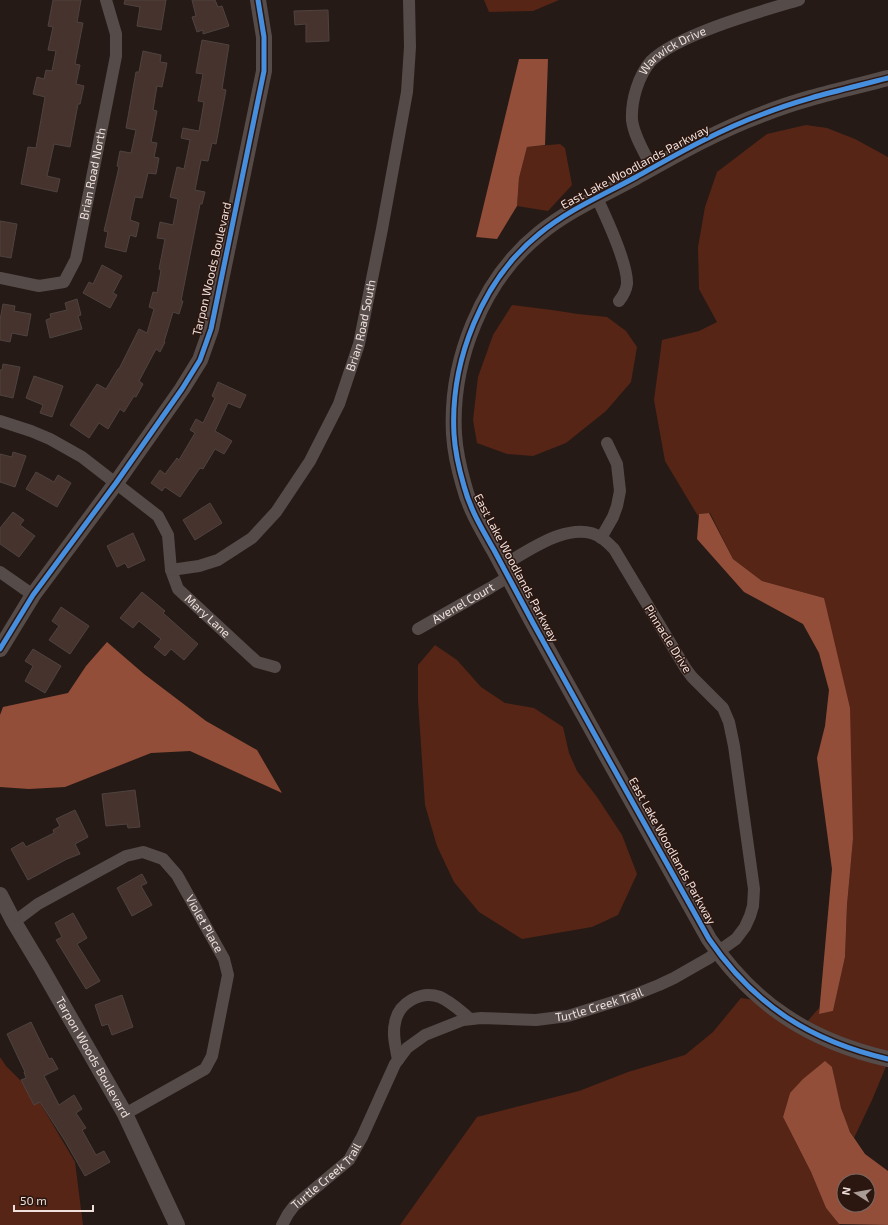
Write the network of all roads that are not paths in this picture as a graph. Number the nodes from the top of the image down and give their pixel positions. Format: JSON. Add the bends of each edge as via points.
{"nodes":[{"id":1,"x":106,"y":0,"type":"edge"},
{"id":2,"x":258,"y":0,"type":"edge"},
{"id":3,"x":409,"y":0,"type":"edge"},
{"id":4,"x":799,"y":0,"type":"edge"},
{"id":5,"x":888,"y":78,"type":"edge"},
{"id":6,"x":652,"y":168,"type":"junction"},
{"id":7,"x":597,"y":198,"type":"junction"},
{"id":8,"x":0,"y":278,"type":"edge"},
{"id":9,"x":619,"y":301,"type":"dead end"},
{"id":10,"x":0,"y":421,"type":"edge"},
{"id":11,"x":606,"y":443,"type":"dead end"},
{"id":12,"x":116,"y":483,"type":"junction"},
{"id":13,"x":601,"y":538,"type":"junction"},
{"id":14,"x":172,"y":570,"type":"junction"},
{"id":15,"x":505,"y":571,"type":"junction"},
{"id":16,"x":0,"y":572,"type":"edge"},
{"id":17,"x":33,"y":595,"type":"junction"},
{"id":18,"x":418,"y":628,"type":"dead end"},
{"id":19,"x":0,"y":649,"type":"edge"},
{"id":20,"x":275,"y":667,"type":"dead end"},
{"id":21,"x":0,"y":895,"type":"edge"},
{"id":22,"x":14,"y":922,"type":"junction"},
{"id":23,"x":718,"y":952,"type":"junction"},
{"id":24,"x":470,"y":1019,"type":"junction"},
{"id":25,"x":888,"y":1058,"type":"edge"},
{"id":26,"x":398,"y":1060,"type":"junction"},
{"id":27,"x":125,"y":1114,"type":"junction"},
{"id":28,"x":177,"y":1225,"type":"edge"},
{"id":29,"x":282,"y":1225,"type":"edge"}],
"edges":[{"from":1,"to":8,"type":"street","name":"Brian Road North","via":[[116,34],[116,56],[76,259],[64,282],[39,286]]},
{"from":2,"to":12,"type":"street","name":"Tarpon Woods Boulevard","via":[[264,37],[264,71],[211,329],[200,360],[186,383]]},
{"from":3,"to":14,"type":"street","name":"Brian Road South","via":[[410,47],[407,92],[359,344],[339,404],[310,461],[276,512],[252,538],[218,560]]},
{"from":4,"to":6,"type":"street","name":"Warwick Drive","via":[[695,35],[664,51],[652,61],[641,77],[634,96],[632,120]]},
{"from":5,"to":6,"type":"street","name":"East Lake Woodlands Parkway","via":[[762,114]]},
{"from":6,"to":7,"type":"street","name":"East Lake Woodlands Parkway"},
{"from":7,"to":9,"type":"street","via":[[626,277],[625,292]]},
{"from":7,"to":15,"type":"street","name":"East Lake Woodlands Parkway","via":[[564,215],[540,233],[500,276],[478,315],[460,364],[454,410],[458,464],[475,517]]},
{"from":10,"to":12,"type":"street","name":"Mary Lane","via":[[50,439],[82,457]]},
{"from":11,"to":13,"type":"street","via":[[617,464],[620,492],[614,517]]},
{"from":12,"to":14,"type":"street","name":"Mary Lane","via":[[158,516],[168,535]]},
{"from":12,"to":17,"type":"street","name":"Tarpon Woods Boulevard"},
{"from":13,"to":15,"type":"street","name":"Pinnacle Drive","via":[[589,533],[573,532],[556,536]]},
{"from":13,"to":23,"type":"street","name":"Pinnacle Drive","via":[[614,549],[686,669],[723,708],[729,722],[754,889],[750,916],[745,927],[736,939]]},
{"from":14,"to":20,"type":"street","name":"Mary Lane","via":[[178,589],[188,600],[257,662]]},
{"from":15,"to":18,"type":"street","name":"Avenel Court","via":[[490,588]]},
{"from":15,"to":23,"type":"street","name":"East Lake Woodlands Parkway"},
{"from":16,"to":17,"type":"street"},
{"from":17,"to":19,"type":"street","name":"Tarpon Woods Boulevard"},
{"from":21,"to":22,"type":"street","name":"Tarpon Woods Boulevard"},
{"from":22,"to":27,"type":"street","name":"Tarpon Woods Boulevard"},
{"from":22,"to":27,"type":"street","name":"Violet Place","via":[[38,904],[126,856],[143,852],[163,859],[177,875],[224,959],[228,975],[212,1056],[205,1070]]},
{"from":23,"to":24,"type":"street","name":"Turtle Creek Trail","via":[[674,978],[629,998],[568,1016],[536,1020]]},
{"from":23,"to":25,"type":"street","name":"East Lake Woodlands Parkway","via":[[749,988],[779,1013],[834,1043]]},
{"from":24,"to":26,"type":"street","name":"Turtle Creek Trail","via":[[425,1035],[407,1048]]},
{"from":24,"to":26,"type":"street","via":[[434,995],[418,997],[407,1002],[394,1023]]},
{"from":26,"to":29,"type":"street","name":"Turtle Creek Trail","via":[[349,1160],[294,1206]]},
{"from":27,"to":28,"type":"street","name":"Tarpon Woods Boulevard"}]}
